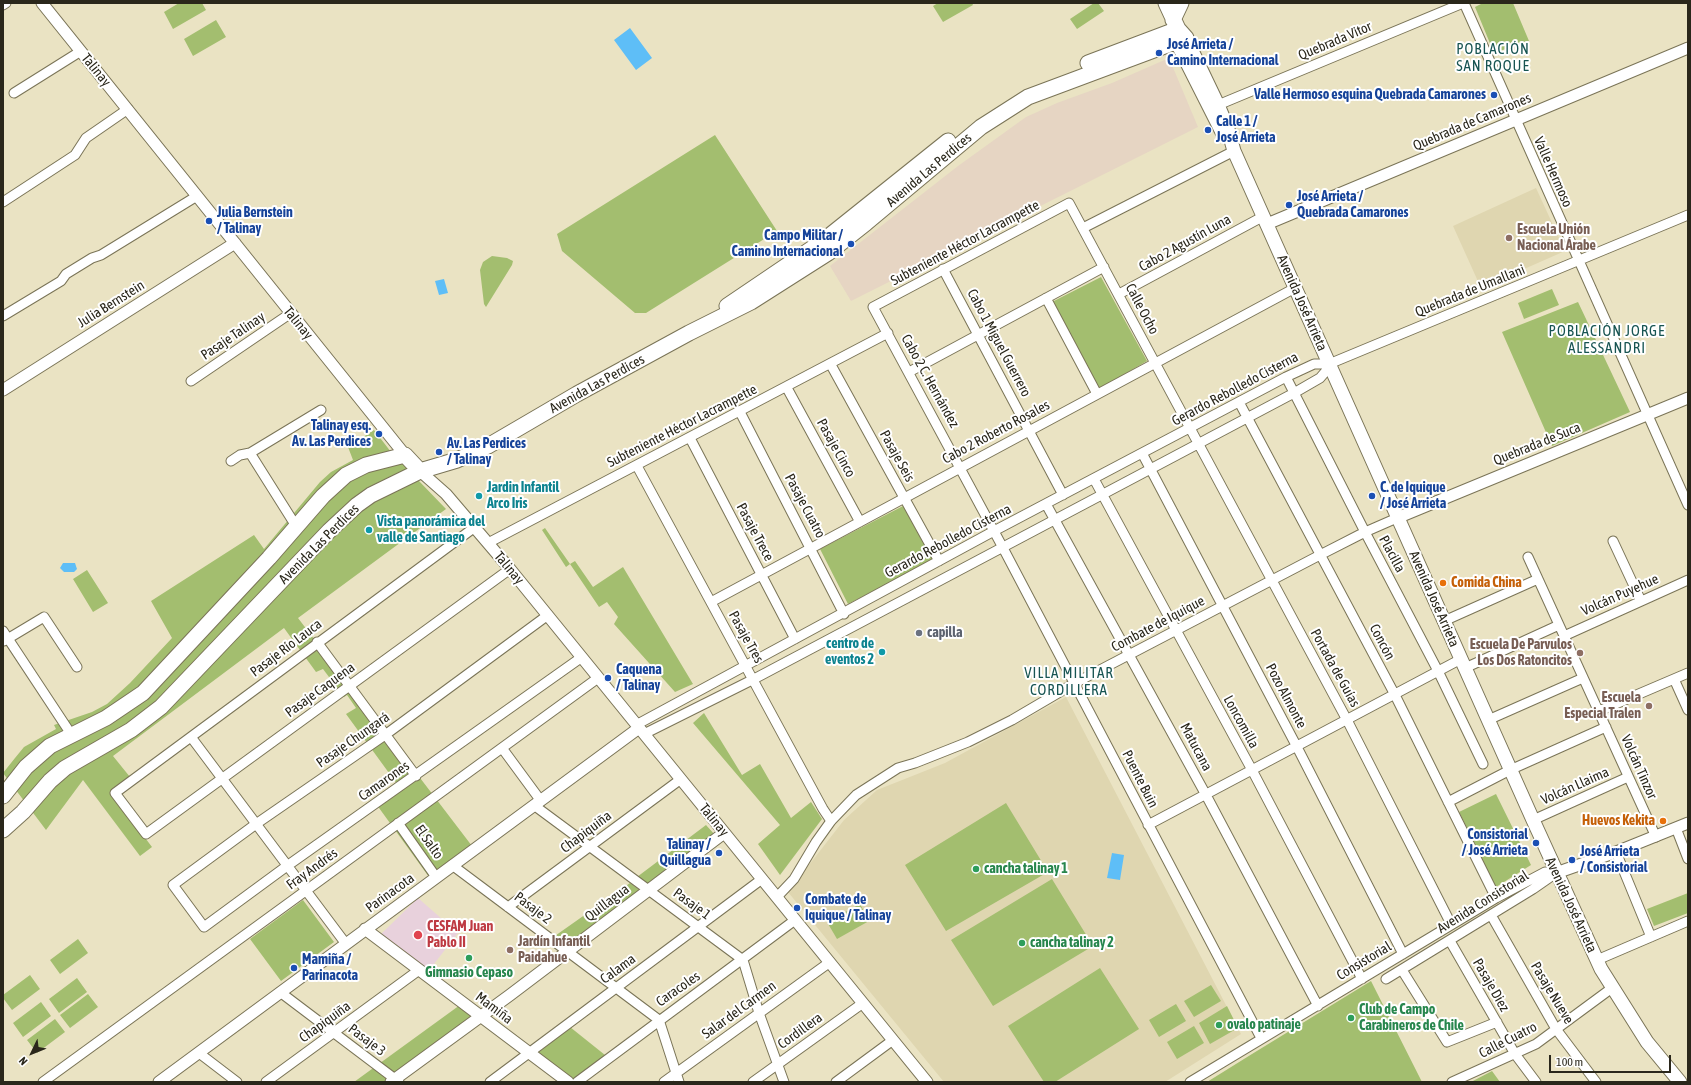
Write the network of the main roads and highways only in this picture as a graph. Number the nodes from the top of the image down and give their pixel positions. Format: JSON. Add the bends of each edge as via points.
{"nodes":[{"id":1,"x":1166,"y":3,"type":"edge"},
{"id":2,"x":1181,"y":3,"type":"edge"},
{"id":3,"x":1179,"y":32,"type":"junction"},
{"id":4,"x":1233,"y":148,"type":"junction"},
{"id":5,"x":405,"y":455,"type":"joint"},
{"id":6,"x":420,"y":471,"type":"junction"},
{"id":7,"x":71,"y":734,"type":"junction"},
{"id":8,"x":82,"y":758,"type":"junction"},
{"id":9,"x":3,"y":796,"type":"edge"},
{"id":10,"x":3,"y":830,"type":"edge"},
{"id":11,"x":1680,"y":1082,"type":"edge"}],
"edges":[{"from":1,"to":3,"type":"main road","name":"Avenida José Arrieta"},
{"from":2,"to":3,"type":"main road"},
{"from":3,"to":4,"type":"main road","name":"Avenida José Arrieta","via":[[1217,124]]},
{"from":3,"to":4,"type":"main road","name":"Avenida José Arrieta","via":[[1218,105]]},
{"from":3,"to":6,"type":"main road","name":"Avenida Las Perdices","via":[[1028,97],[1005,110],[821,258],[751,302],[577,394],[488,446],[457,460]]},
{"from":4,"to":11,"type":"main road","name":"Avenida José Arrieta","via":[[1532,820],[1597,960],[1647,1042]]},
{"from":5,"to":6,"type":"main road","name":"Talinay"},
{"from":5,"to":7,"type":"main road","name":"Avenida Las Perdices","via":[[354,470],[323,496],[269,558],[142,693],[106,718]]},
{"from":6,"to":8,"type":"main road","name":"Avenida Las Perdices","via":[[356,505],[161,707],[131,730]]},
{"from":7,"to":8,"type":"main road"},
{"from":7,"to":9,"type":"main road","name":"Avenida Las Perdices","via":[[41,752]]},
{"from":8,"to":10,"type":"main road","name":"Avenida Las Perdices","via":[[50,781]]}]}
